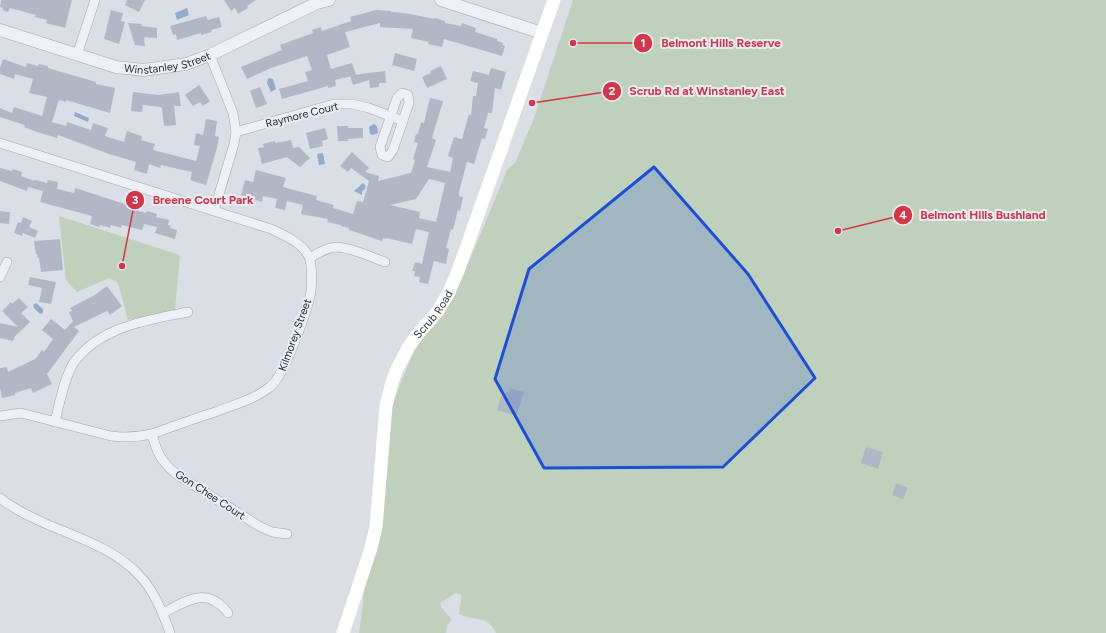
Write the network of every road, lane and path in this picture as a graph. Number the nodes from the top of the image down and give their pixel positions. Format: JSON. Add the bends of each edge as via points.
{"nodes":[{"id":1,"x":95,"y":0,"type":"edge"},
{"id":2,"x":329,"y":0,"type":"edge"},
{"id":3,"x":441,"y":0,"type":"edge"},
{"id":4,"x":554,"y":0,"type":"edge"},
{"id":5,"x":0,"y":30,"type":"edge"},
{"id":6,"x":542,"y":33,"type":"junction"},
{"id":7,"x":77,"y":55,"type":"junction"},
{"id":8,"x":210,"y":55,"type":"junction"},
{"id":9,"x":390,"y":116,"type":"junction"},
{"id":10,"x":403,"y":121,"type":"junction"},
{"id":11,"x":236,"y":132,"type":"junction"},
{"id":12,"x":0,"y":144,"type":"edge"},
{"id":13,"x":214,"y":211,"type":"junction"},
{"id":14,"x":310,"y":258,"type":"junction"},
{"id":15,"x":7,"y":262,"type":"dead end"},
{"id":16,"x":385,"y":262,"type":"dead end"},
{"id":17,"x":0,"y":277,"type":"edge"},
{"id":18,"x":188,"y":312,"type":"dead end"},
{"id":19,"x":0,"y":416,"type":"edge"},
{"id":20,"x":55,"y":422,"type":"junction"},
{"id":21,"x":152,"y":434,"type":"junction"},
{"id":22,"x":0,"y":498,"type":"edge"},
{"id":23,"x":287,"y":534,"type":"dead end"},
{"id":24,"x":163,"y":613,"type":"junction"},
{"id":25,"x":228,"y":613,"type":"dead end"},
{"id":26,"x":170,"y":633,"type":"edge"},
{"id":27,"x":343,"y":633,"type":"edge"}],
"edges":[{"from":1,"to":7,"type":"street"},
{"from":2,"to":8,"type":"street","name":"Winstanley Street","via":[[317,3]]},
{"from":3,"to":6,"type":"street"},
{"from":4,"to":6,"type":"main road","name":"Scrub Road"},
{"from":5,"to":7,"type":"street","name":"Winstanley Street"},
{"from":6,"to":27,"type":"main road","name":"Scrub Road","via":[[449,292],[438,311],[408,348],[392,382],[386,406],[376,527]]},
{"from":7,"to":8,"type":"street","name":"Winstanley Street","via":[[116,67],[144,70],[186,64]]},
{"from":8,"to":11,"type":"street","via":[[233,113]]},
{"from":9,"to":10,"type":"street","name":"Raymore Court"},
{"from":9,"to":10,"type":"street","via":[[396,98],[402,93],[408,95],[409,103]]},
{"from":9,"to":10,"type":"street","via":[[380,147],[382,155],[388,157],[393,150]]},
{"from":9,"to":11,"type":"street","name":"Raymore Court","via":[[352,104],[334,104]]},
{"from":11,"to":13,"type":"street"},
{"from":12,"to":13,"type":"street"},
{"from":13,"to":14,"type":"street","via":[[282,234],[301,247]]},
{"from":14,"to":16,"type":"street","via":[[320,251],[336,247]]},
{"from":14,"to":21,"type":"street","name":"Kilmorey Street","via":[[312,289],[308,305],[281,375],[272,386],[243,402]]},
{"from":15,"to":17,"type":"street"},
{"from":18,"to":20,"type":"street","via":[[131,324],[92,343],[74,361]]},
{"from":19,"to":20,"type":"street","name":"Kilmorey Street","via":[[20,413]]},
{"from":20,"to":21,"type":"street","name":"Kilmorey Street","via":[[123,438]]},
{"from":21,"to":23,"type":"street","name":"Gon Chee Court","via":[[159,456],[176,474],[259,526],[272,532]]},
{"from":22,"to":24,"type":"street","via":[[8,505],[100,547],[124,562],[139,575]]},
{"from":24,"to":25,"type":"street","via":[[202,597],[213,600]]},
{"from":24,"to":26,"type":"street"}]}
